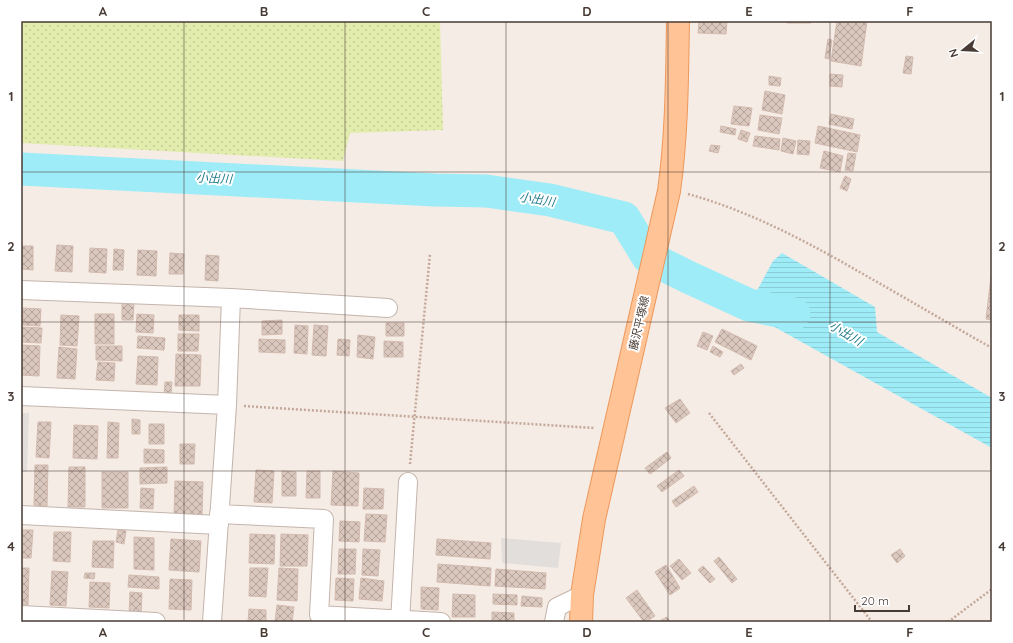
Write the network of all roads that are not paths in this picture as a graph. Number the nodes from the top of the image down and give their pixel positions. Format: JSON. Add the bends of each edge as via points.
{"nodes":[{"id":1,"x":678,"y":21,"type":"edge"},
{"id":2,"x":21,"y":290,"type":"edge"},
{"id":3,"x":231,"y":298,"type":"junction"},
{"id":4,"x":388,"y":308,"type":"dead end"},
{"id":5,"x":21,"y":396,"type":"edge"},
{"id":6,"x":227,"y":405,"type":"junction"},
{"id":7,"x":408,"y":482,"type":"road end"},
{"id":8,"x":21,"y":515,"type":"edge"},
{"id":9,"x":219,"y":519,"type":"junction"},
{"id":10,"x":582,"y":595,"type":"junction"},
{"id":11,"x":24,"y":618,"type":"edge"},
{"id":12,"x":400,"y":621,"type":"edge"},
{"id":13,"x":156,"y":622,"type":"edge"},
{"id":14,"x":212,"y":622,"type":"edge"},
{"id":15,"x":441,"y":622,"type":"edge"},
{"id":16,"x":554,"y":622,"type":"edge"},
{"id":17,"x":581,"y":622,"type":"edge"}],
"edges":[{"from":1,"to":10,"type":"main road","name":"藤沢平塚線","via":[[673,163],[677,192],[647,287],[594,519]]},
{"from":2,"to":3,"type":"street"},
{"from":3,"to":4,"type":"street"},
{"from":3,"to":6,"type":"street"},
{"from":5,"to":6,"type":"street"},
{"from":6,"to":9,"type":"street"},
{"from":7,"to":12,"type":"street"},
{"from":8,"to":9,"type":"street"},
{"from":9,"to":12,"type":"street","via":[[324,519],[319,615]]},
{"from":9,"to":14,"type":"street"},
{"from":10,"to":16,"type":"street","via":[[557,607]]},
{"from":10,"to":17,"type":"main road","name":"藤沢平塚線"},
{"from":11,"to":13,"type":"street"},
{"from":12,"to":15,"type":"street"}]}
